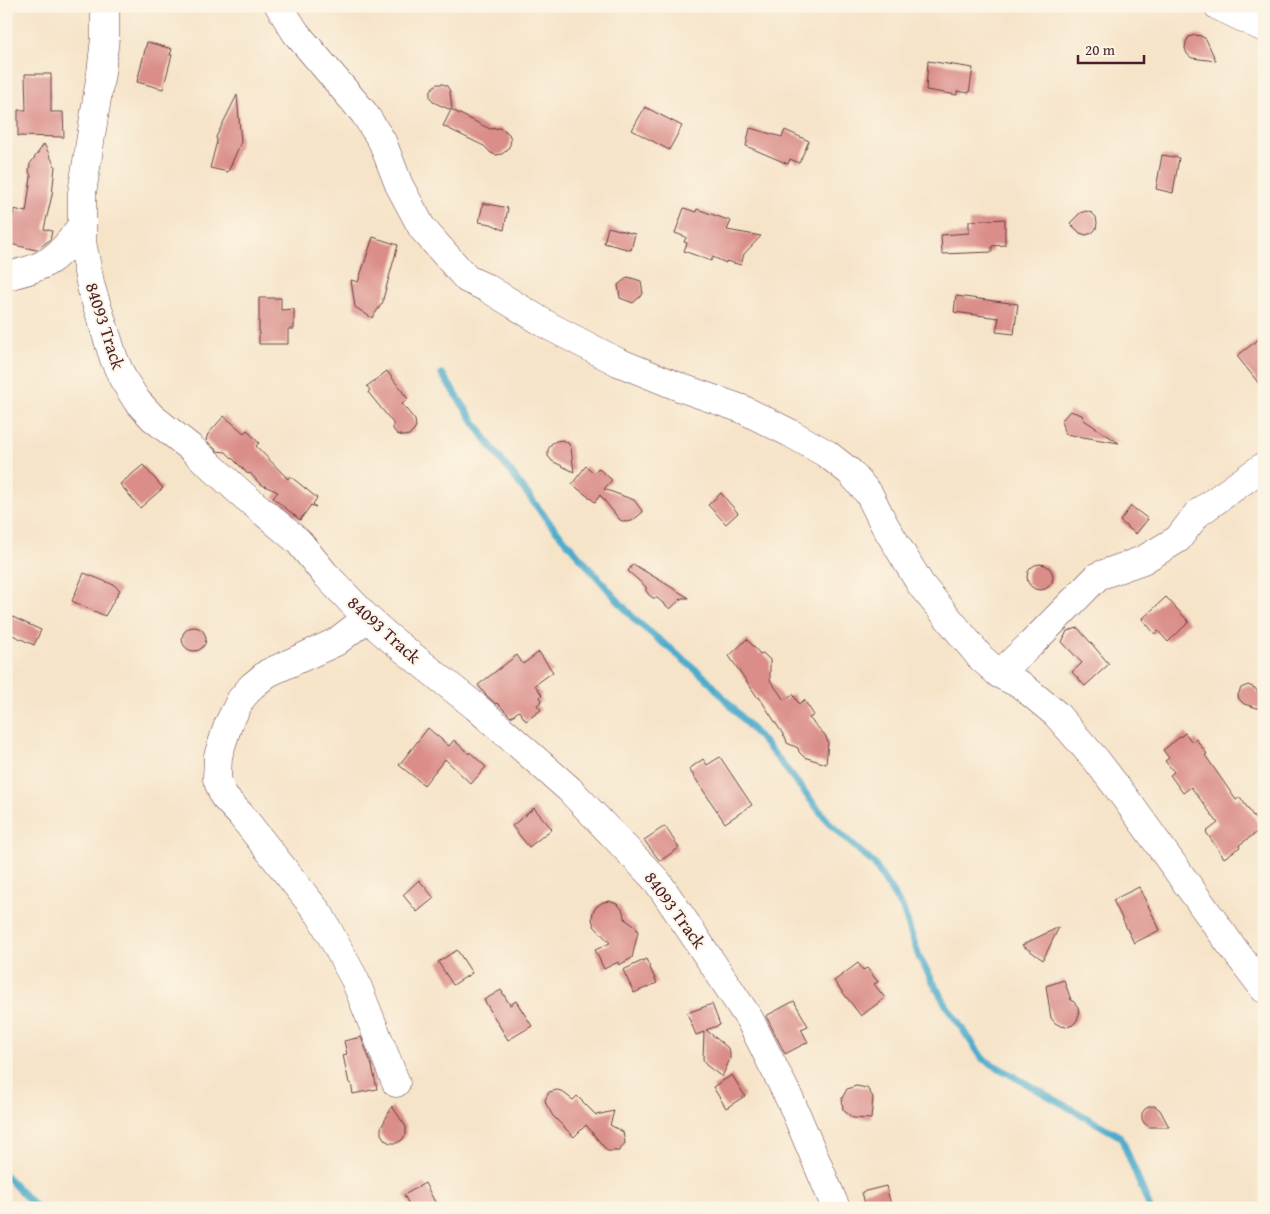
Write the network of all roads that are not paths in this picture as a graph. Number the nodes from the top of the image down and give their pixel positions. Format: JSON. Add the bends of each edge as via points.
{"nodes":[{"id":1,"x":105,"y":6,"type":"edge"},
{"id":2,"x":279,"y":6,"type":"edge"},
{"id":3,"x":1218,"y":6,"type":"edge"},
{"id":4,"x":1264,"y":28,"type":"edge"},
{"id":5,"x":81,"y":226,"type":"junction"},
{"id":6,"x":6,"y":276,"type":"edge"},
{"id":7,"x":1264,"y":466,"type":"edge"},
{"id":8,"x":367,"y":618,"type":"junction"},
{"id":9,"x":999,"y":674,"type":"junction"},
{"id":10,"x":1264,"y":989,"type":"edge"},
{"id":11,"x":396,"y":1083,"type":"dead end"},
{"id":12,"x":836,"y":1208,"type":"edge"}],
"edges":[{"from":1,"to":5,"type":"street","name":"84093 Track","via":[[105,38],[82,194]]},
{"from":2,"to":9,"type":"street","via":[[296,33],[364,113],[382,141],[422,228],[467,279],[618,362],[742,409],[835,460],[869,494],[921,585],[981,658]]},
{"from":3,"to":4,"type":"street"},
{"from":5,"to":6,"type":"street","via":[[70,243],[52,260],[37,268]]},
{"from":5,"to":8,"type":"street","name":"84093 Track","via":[[91,287],[114,359],[137,401],[298,542]]},
{"from":7,"to":9,"type":"street","via":[[1197,514],[1178,539],[1143,560],[1098,576]]},
{"from":8,"to":11,"type":"street","via":[[336,642],[268,673],[252,686],[241,699],[228,725],[218,756],[217,779],[224,797],[320,915],[355,980]]},
{"from":8,"to":12,"type":"street","name":"84093 Track","via":[[569,789],[657,881],[750,1020],[792,1104]]},
{"from":9,"to":10,"type":"street","via":[[1021,685],[1056,714],[1096,760]]}]}
